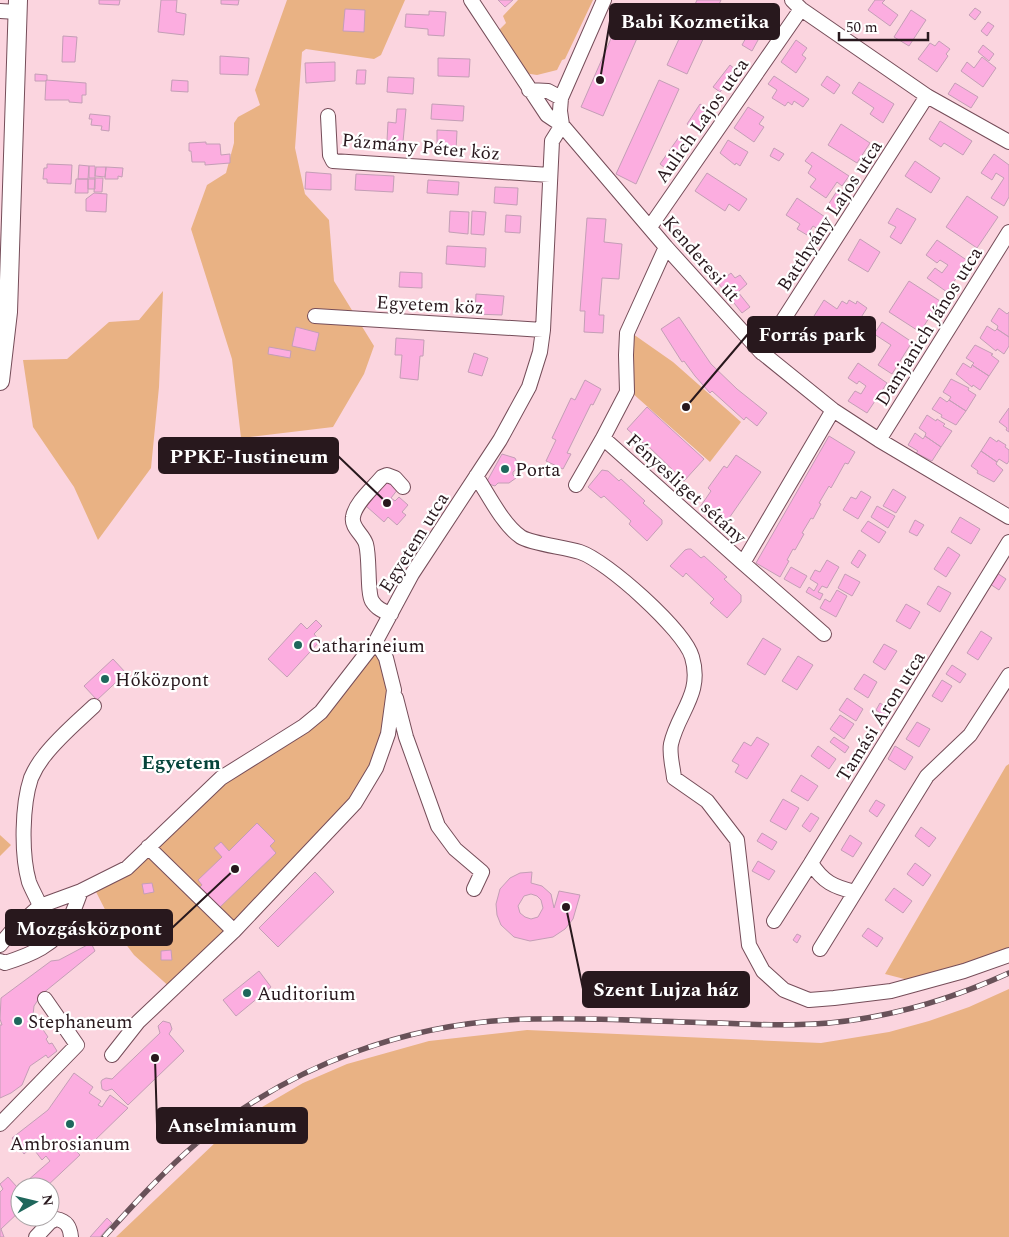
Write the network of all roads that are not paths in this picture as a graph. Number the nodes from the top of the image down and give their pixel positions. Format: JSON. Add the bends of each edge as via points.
{"nodes":[{"id":1,"x":471,"y":0,"type":"edge"},
{"id":2,"x":604,"y":0,"type":"edge"},
{"id":3,"x":796,"y":4,"type":"edge"},
{"id":4,"x":12,"y":8,"type":"edge"},
{"id":5,"x":529,"y":90,"type":"junction"},
{"id":6,"x":927,"y":96,"type":"junction"},
{"id":7,"x":561,"y":98,"type":"junction"},
{"id":8,"x":328,"y":116,"type":"dead end"},
{"id":9,"x":562,"y":125,"type":"junction"},
{"id":10,"x":1009,"y":142,"type":"edge"},
{"id":11,"x":550,"y":175,"type":"junction"},
{"id":12,"x":650,"y":227,"type":"junction"},
{"id":13,"x":1009,"y":232,"type":"edge"},
{"id":14,"x":666,"y":247,"type":"junction"},
{"id":15,"x":315,"y":316,"type":"dead end"},
{"id":16,"x":543,"y":330,"type":"junction"},
{"id":17,"x":762,"y":353,"type":"junction"},
{"id":18,"x":0,"y":381,"type":"edge"},
{"id":19,"x":833,"y":410,"type":"junction"},
{"id":20,"x":604,"y":438,"type":"junction"},
{"id":21,"x":879,"y":440,"type":"junction"},
{"id":22,"x":476,"y":476,"type":"junction"},
{"id":23,"x":576,"y":484,"type":"dead end"},
{"id":24,"x":403,"y":487,"type":"dead end"},
{"id":25,"x":1007,"y":512,"type":"edge"},
{"id":26,"x":1009,"y":542,"type":"edge"},
{"id":27,"x":743,"y":563,"type":"junction"},
{"id":28,"x":391,"y":614,"type":"junction"},
{"id":29,"x":824,"y":634,"type":"dead end"},
{"id":30,"x":376,"y":641,"type":"junction"},
{"id":31,"x":1009,"y":675,"type":"edge"},
{"id":32,"x":394,"y":690,"type":"junction"},
{"id":33,"x":94,"y":706,"type":"dead end"},
{"id":34,"x":148,"y":847,"type":"junction"},
{"id":35,"x":811,"y":864,"type":"junction"},
{"id":36,"x":474,"y":889,"type":"dead end"},
{"id":37,"x":81,"y":891,"type":"junction"},
{"id":38,"x":855,"y":892,"type":"junction"},
{"id":39,"x":40,"y":906,"type":"junction"},
{"id":40,"x":774,"y":921,"type":"dead end"},
{"id":41,"x":234,"y":931,"type":"junction"},
{"id":42,"x":0,"y":945,"type":"edge"},
{"id":43,"x":820,"y":949,"type":"dead end"},
{"id":44,"x":1009,"y":955,"type":"edge"},
{"id":45,"x":0,"y":961,"type":"edge"},
{"id":46,"x":45,"y":999,"type":"dead end"},
{"id":47,"x":112,"y":1054,"type":"dead end"},
{"id":48,"x":0,"y":1124,"type":"edge"},
{"id":49,"x":36,"y":1237,"type":"edge"},
{"id":50,"x":71,"y":1237,"type":"edge"}],
"edges":[{"from":1,"to":5,"type":"street","name":"Kenderesi út"},
{"from":2,"to":7,"type":"street","name":"Egyetem utca"},
{"from":3,"to":6,"type":"street"},
{"from":3,"to":12,"type":"street","name":"Aulich Lajos utca"},
{"from":4,"to":18,"type":"main road","via":[[8,312]]},
{"from":5,"to":7,"type":"street","via":[[548,91]]},
{"from":5,"to":9,"type":"street","name":"Kenderesi út","via":[[547,115]]},
{"from":6,"to":10,"type":"street"},
{"from":6,"to":17,"type":"street","name":"Batthyány Lajos utca"},
{"from":7,"to":9,"type":"street","name":"Egyetem utca"},
{"from":8,"to":11,"type":"street","name":"Pázmány Péter köz","via":[[330,155],[334,161]]},
{"from":9,"to":11,"type":"street","name":"Egyetem utca","via":[[552,141]]},
{"from":9,"to":12,"type":"street","name":"Kenderesi út"},
{"from":11,"to":16,"type":"street","name":"Egyetem utca"},
{"from":12,"to":14,"type":"street","name":"Kenderesi út"},
{"from":13,"to":21,"type":"street","name":"Damjanich János utca"},
{"from":14,"to":17,"type":"street","name":"Kenderesi út"},
{"from":14,"to":20,"type":"street","name":"Fényesliget sétány","via":[[627,334],[627,392]]},
{"from":15,"to":16,"type":"street","name":"Egyetem köz"},
{"from":16,"to":22,"type":"street","name":"Egyetem utca","via":[[529,388]]},
{"from":17,"to":19,"type":"street","name":"Kenderesi út"},
{"from":19,"to":21,"type":"street","name":"Kenderesi út"},
{"from":19,"to":27,"type":"street","name":"Fényesliget sétány"},
{"from":20,"to":23,"type":"street"},
{"from":20,"to":27,"type":"street","name":"Fényesliget sétány"},
{"from":21,"to":25,"type":"street","name":"Kenderesi út"},
{"from":22,"to":28,"type":"street","name":"Egyetem utca","via":[[412,574]]},
{"from":22,"to":44,"type":"street","via":[[511,528],[523,538],[597,559],[614,571],[685,641],[695,675],[691,698],[671,744],[674,778],[707,801],[737,840],[749,946],[763,971],[784,990],[809,1000],[892,991]]},
{"from":24,"to":28,"type":"street","via":[[395,478],[382,477],[356,508],[352,524],[366,542],[371,599],[378,609]]},
{"from":26,"to":35,"type":"street","name":"Tamási Áron utca"},
{"from":27,"to":29,"type":"street","name":"Fényesliget sétány"},
{"from":28,"to":30,"type":"street","name":"Egyetem utca"},
{"from":30,"to":32,"type":"street","via":[[386,658]]},
{"from":30,"to":34,"type":"street","name":"Egyetem utca","via":[[321,712],[221,778]]},
{"from":31,"to":38,"type":"street","via":[[970,736],[927,776]]},
{"from":32,"to":36,"type":"street","via":[[406,737],[438,826],[454,849],[482,872]]},
{"from":32,"to":41,"type":"street","via":[[388,734],[376,768],[354,803]]},
{"from":33,"to":39,"type":"street","via":[[59,738],[32,778],[26,801],[25,857],[29,881]]},
{"from":34,"to":37,"type":"street","name":"Egyetem utca","via":[[128,868]]},
{"from":34,"to":41,"type":"street"},
{"from":35,"to":38,"type":"street","via":[[823,879],[835,887]]},
{"from":35,"to":40,"type":"street","name":"Tamási Áron utca"},
{"from":37,"to":39,"type":"street","name":"Egyetem utca"},
{"from":37,"to":45,"type":"street","via":[[69,922],[53,940],[36,952],[5,963]]},
{"from":38,"to":43,"type":"street"},
{"from":39,"to":42,"type":"street","name":"Egyetem utca"},
{"from":41,"to":47,"type":"street","via":[[138,1022]]},
{"from":46,"to":48,"type":"street","via":[[77,1045]]},
{"from":49,"to":50,"type":"street","via":[[56,1219],[66,1222]]}]}
